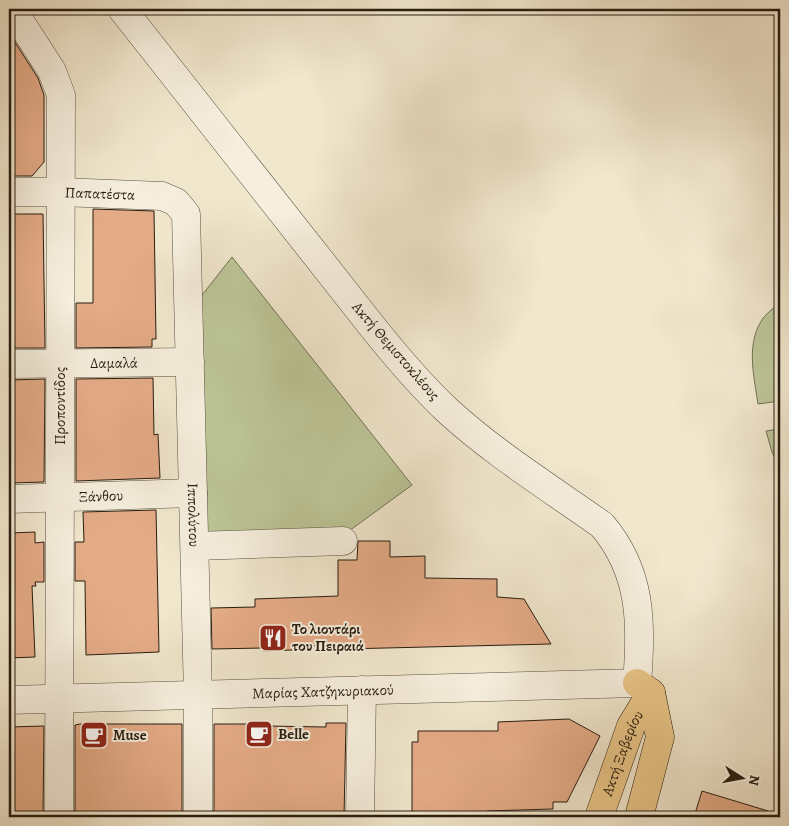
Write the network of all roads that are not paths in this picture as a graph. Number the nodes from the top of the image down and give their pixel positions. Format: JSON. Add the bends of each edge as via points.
{"nodes":[{"id":1,"x":122,"y":9,"type":"edge"},
{"id":2,"x":13,"y":15,"type":"edge"},
{"id":3,"x":9,"y":192,"type":"edge"},
{"id":4,"x":61,"y":192,"type":"junction"},
{"id":5,"x":186,"y":214,"type":"joint"},
{"id":6,"x":190,"y":362,"type":"junction"},
{"id":7,"x":9,"y":364,"type":"edge"},
{"id":8,"x":60,"y":364,"type":"junction"},
{"id":9,"x":193,"y":493,"type":"junction"},
{"id":10,"x":60,"y":497,"type":"junction"},
{"id":11,"x":9,"y":499,"type":"edge"},
{"id":12,"x":343,"y":541,"type":"dead end"},
{"id":13,"x":195,"y":546,"type":"junction"},
{"id":14,"x":644,"y":688,"type":"junction"},
{"id":15,"x":362,"y":690,"type":"junction"},
{"id":16,"x":198,"y":696,"type":"junction"},
{"id":17,"x":59,"y":699,"type":"junction"},
{"id":18,"x":9,"y":700,"type":"edge"},
{"id":19,"x":58,"y":817,"type":"edge"},
{"id":20,"x":198,"y":817,"type":"edge"},
{"id":21,"x":360,"y":817,"type":"edge"},
{"id":22,"x":600,"y":817,"type":"edge"},
{"id":23,"x":640,"y":817,"type":"edge"}],
"edges":[{"from":1,"to":14,"type":"street","name":"Ακτή Θεμιστοκλέους","via":[[411,374],[472,431],[602,525],[614,538],[635,589]]},
{"from":2,"to":4,"type":"street","name":"Προποντίδος","via":[[52,71],[61,95]]},
{"from":3,"to":4,"type":"street","name":"Παπατέστα"},
{"from":4,"to":5,"type":"street","name":"Παπατέστα","via":[[162,196],[176,202]]},
{"from":4,"to":8,"type":"street","name":"Προποντίδος"},
{"from":5,"to":6,"type":"street","name":"Ιππολύτου"},
{"from":6,"to":8,"type":"street","name":"Δαμαλά"},
{"from":6,"to":9,"type":"street","name":"Ιππολύτου"},
{"from":7,"to":8,"type":"street","name":"Δαμαλά"},
{"from":8,"to":10,"type":"street","name":"Προποντίδος"},
{"from":9,"to":10,"type":"street","name":"Ξάνθου"},
{"from":9,"to":13,"type":"street","name":"Ιππολύτου"},
{"from":10,"to":11,"type":"street","name":"Ξάνθου"},
{"from":10,"to":17,"type":"street","name":"Προποντίδος"},
{"from":12,"to":13,"type":"street"},
{"from":13,"to":16,"type":"street","name":"Ιππολύτου"},
{"from":14,"to":15,"type":"street","name":"Μαρίας Χατζηκυριακού"},
{"from":14,"to":22,"type":"main road","name":"Ακτή Ξαβερίου"},
{"from":14,"to":23,"type":"main road","name":"Ακτή Ξαβερίου","via":[[660,736]]},
{"from":15,"to":16,"type":"street","name":"Μαρίας Χατζηκυριακού"},
{"from":15,"to":21,"type":"street"},
{"from":16,"to":17,"type":"street","name":"Μαρίας Χατζηκυριακού"},
{"from":16,"to":20,"type":"street","name":"Ιππολύτου"},
{"from":17,"to":18,"type":"street","name":"Μαρίας Χατζηκυριακού"},
{"from":17,"to":19,"type":"street","name":"Προποντίδος"}]}
